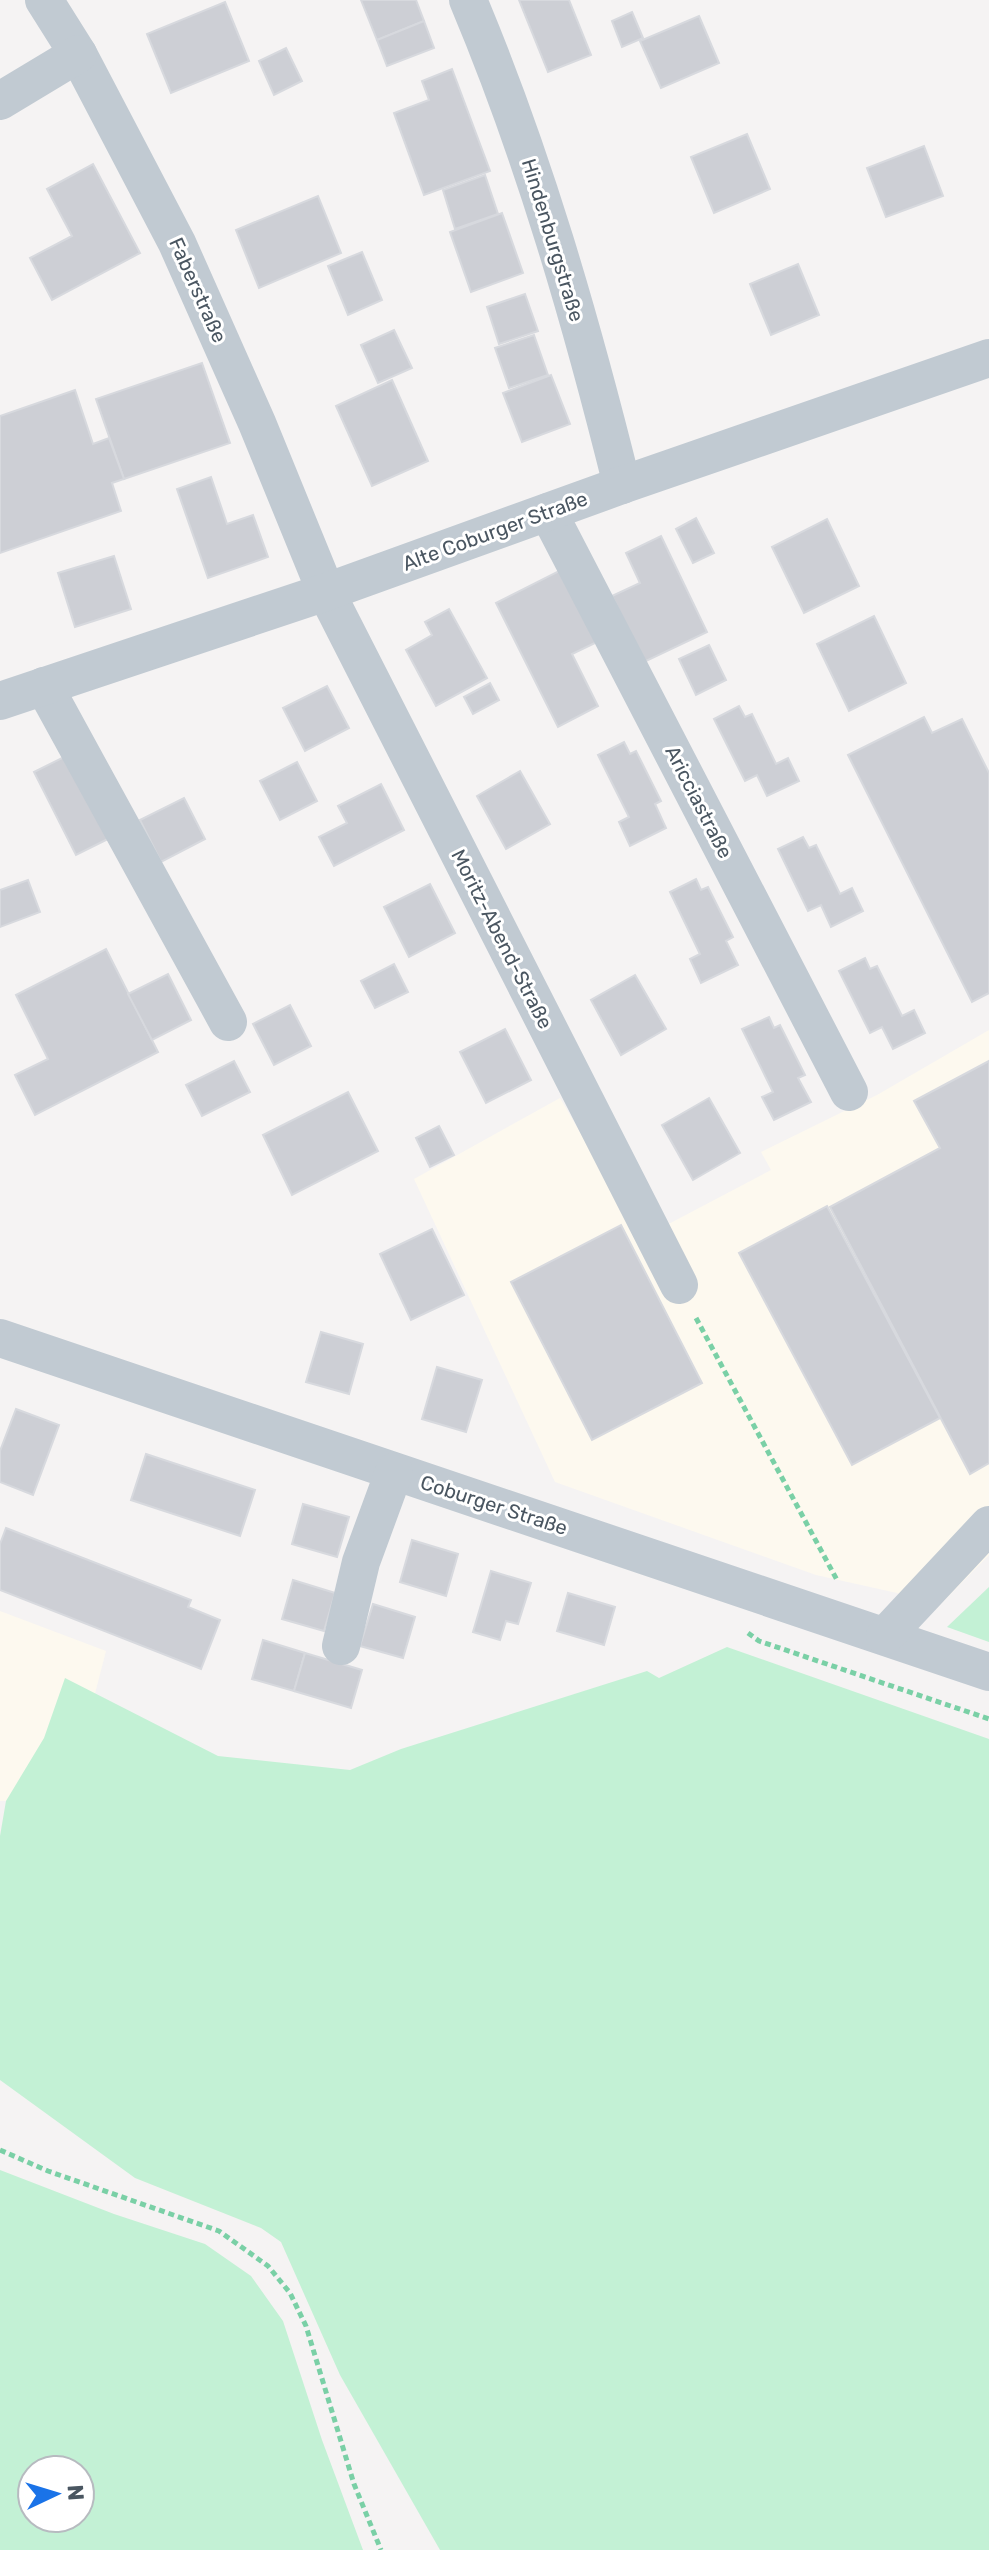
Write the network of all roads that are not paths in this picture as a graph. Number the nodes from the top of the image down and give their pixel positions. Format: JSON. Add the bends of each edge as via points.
{"nodes":[{"id":1,"x":44,"y":0,"type":"edge"},
{"id":2,"x":468,"y":0,"type":"edge"},
{"id":3,"x":78,"y":54,"type":"junction"},
{"id":4,"x":0,"y":101,"type":"edge"},
{"id":5,"x":989,"y":358,"type":"edge"},
{"id":6,"x":622,"y":485,"type":"junction"},
{"id":7,"x":548,"y":512,"type":"junction"},
{"id":8,"x":326,"y":592,"type":"junction"},
{"id":9,"x":44,"y":686,"type":"junction"},
{"id":10,"x":0,"y":701,"type":"edge"},
{"id":11,"x":228,"y":1022,"type":"dead end"},
{"id":12,"x":849,"y":1092,"type":"dead end"},
{"id":13,"x":679,"y":1285,"type":"road end"},
{"id":14,"x":0,"y":1338,"type":"edge"},
{"id":15,"x":394,"y":1472,"type":"junction"},
{"id":16,"x":989,"y":1525,"type":"edge"},
{"id":17,"x":874,"y":1633,"type":"junction"},
{"id":18,"x":341,"y":1646,"type":"dead end"},
{"id":19,"x":989,"y":1672,"type":"edge"}],
"edges":[{"from":1,"to":3,"type":"street","name":"Faberstraße"},
{"from":2,"to":6,"type":"street","name":"Hindenburgstraße","via":[[544,202]]},
{"from":3,"to":4,"type":"street"},
{"from":3,"to":8,"type":"street","name":"Faberstraße","via":[[177,243]]},
{"from":5,"to":6,"type":"street","name":"Alte Coburger Straße"},
{"from":6,"to":7,"type":"street","name":"Alte Coburger Straße"},
{"from":7,"to":8,"type":"street","name":"Alte Coburger Straße"},
{"from":7,"to":12,"type":"street","name":"Aricciastraße"},
{"from":8,"to":9,"type":"street","name":"Alte Coburger Straße"},
{"from":8,"to":13,"type":"street","name":"Moritz-Abend-Straße"},
{"from":9,"to":10,"type":"street","name":"Alte Coburger Straße"},
{"from":9,"to":11,"type":"street"},
{"from":14,"to":15,"type":"street","name":"Coburger Straße"},
{"from":15,"to":17,"type":"street","name":"Coburger Straße"},
{"from":15,"to":18,"type":"street","via":[[361,1562]]},
{"from":16,"to":17,"type":"street"},
{"from":17,"to":19,"type":"street","name":"Coburger Straße"}]}
